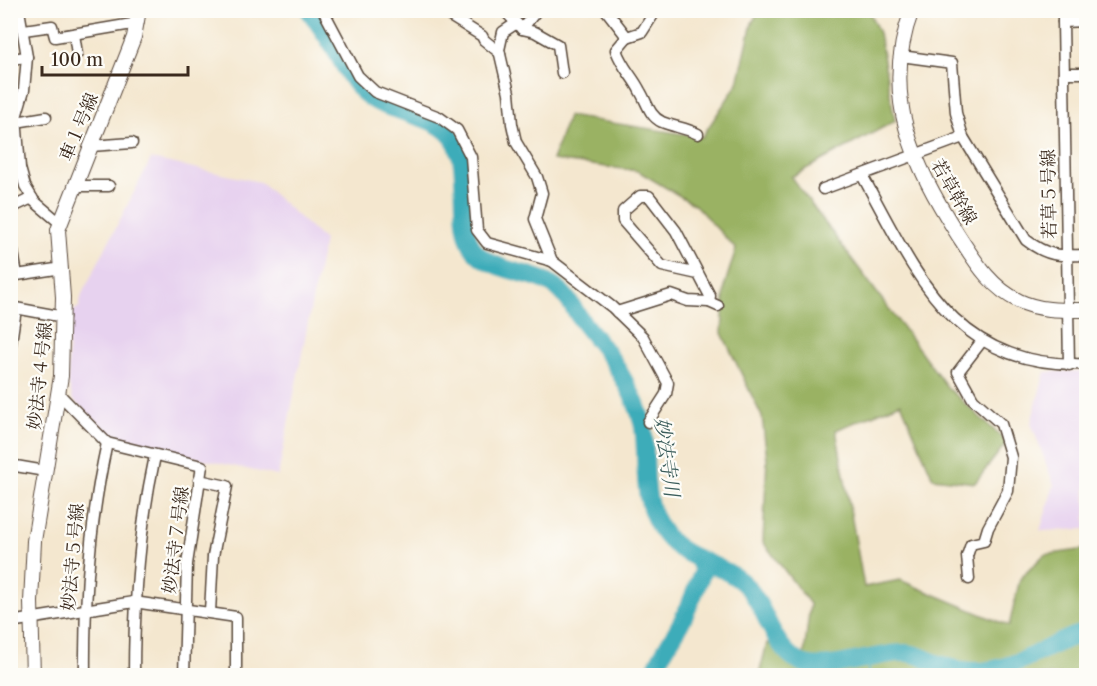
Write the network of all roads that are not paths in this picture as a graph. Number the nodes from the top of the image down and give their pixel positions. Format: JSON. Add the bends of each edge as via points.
{"nodes":[{"id":1,"x":19,"y":10,"type":"edge"},
{"id":2,"x":323,"y":10,"type":"edge"},
{"id":3,"x":447,"y":10,"type":"edge"},
{"id":4,"x":504,"y":10,"type":"edge"},
{"id":5,"x":537,"y":10,"type":"edge"},
{"id":6,"x":606,"y":10,"type":"edge"},
{"id":7,"x":656,"y":10,"type":"edge"},
{"id":8,"x":912,"y":10,"type":"edge"},
{"id":9,"x":1063,"y":16,"type":"edge"},
{"id":10,"x":139,"y":17,"type":"edge"},
{"id":11,"x":1086,"y":21,"type":"edge"},
{"id":12,"x":518,"y":26,"type":"junction"},
{"id":13,"x":24,"y":30,"type":"junction"},
{"id":14,"x":74,"y":34,"type":"junction"},
{"id":15,"x":627,"y":37,"type":"junction"},
{"id":16,"x":500,"y":53,"type":"junction"},
{"id":17,"x":77,"y":54,"type":"dead end"},
{"id":18,"x":901,"y":56,"type":"junction"},
{"id":19,"x":27,"y":57,"type":"junction"},
{"id":20,"x":10,"y":59,"type":"edge"},
{"id":21,"x":562,"y":73,"type":"dead end"},
{"id":22,"x":1064,"y":73,"type":"junction"},
{"id":23,"x":1086,"y":73,"type":"edge"},
{"id":24,"x":46,"y":117,"type":"dead end"},
{"id":25,"x":16,"y":122,"type":"junction"},
{"id":26,"x":698,"y":134,"type":"dead end"},
{"id":27,"x":963,"y":137,"type":"junction"},
{"id":28,"x":132,"y":143,"type":"dead end"},
{"id":29,"x":91,"y":146,"type":"junction"},
{"id":30,"x":914,"y":156,"type":"junction"},
{"id":31,"x":862,"y":175,"type":"junction"},
{"id":32,"x":74,"y":186,"type":"junction"},
{"id":33,"x":109,"y":186,"type":"dead end"},
{"id":34,"x":823,"y":189,"type":"dead end"},
{"id":35,"x":32,"y":198,"type":"junction"},
{"id":36,"x":10,"y":205,"type":"edge"},
{"id":37,"x":60,"y":223,"type":"junction"},
{"id":38,"x":11,"y":240,"type":"edge"},
{"id":39,"x":1086,"y":255,"type":"edge"},
{"id":40,"x":1067,"y":256,"type":"junction"},
{"id":41,"x":552,"y":261,"type":"junction"},
{"id":42,"x":62,"y":268,"type":"junction"},
{"id":43,"x":698,"y":274,"type":"junction"},
{"id":44,"x":14,"y":308,"type":"edge"},
{"id":45,"x":1086,"y":309,"type":"edge"},
{"id":46,"x":1068,"y":310,"type":"junction"},
{"id":47,"x":617,"y":312,"type":"junction"},
{"id":48,"x":64,"y":317,"type":"junction"},
{"id":49,"x":982,"y":341,"type":"junction"},
{"id":50,"x":10,"y":349,"type":"edge"},
{"id":51,"x":1086,"y":364,"type":"edge"},
{"id":52,"x":1069,"y":365,"type":"junction"},
{"id":53,"x":60,"y":395,"type":"junction"},
{"id":54,"x":648,"y":422,"type":"dead end"},
{"id":55,"x":107,"y":442,"type":"junction"},
{"id":56,"x":155,"y":456,"type":"junction"},
{"id":57,"x":10,"y":465,"type":"edge"},
{"id":58,"x":45,"y":471,"type":"junction"},
{"id":59,"x":200,"y":480,"type":"junction"},
{"id":60,"x":969,"y":579,"type":"dead end"},
{"id":61,"x":134,"y":602,"type":"junction"},
{"id":62,"x":184,"y":608,"type":"junction"},
{"id":63,"x":84,"y":609,"type":"junction"},
{"id":64,"x":210,"y":612,"type":"junction"},
{"id":65,"x":32,"y":619,"type":"junction"},
{"id":66,"x":10,"y":622,"type":"edge"},
{"id":67,"x":33,"y":675,"type":"edge"},
{"id":68,"x":85,"y":675,"type":"edge"},
{"id":69,"x":134,"y":675,"type":"edge"},
{"id":70,"x":184,"y":675,"type":"edge"},
{"id":71,"x":236,"y":675,"type":"edge"}],
"edges":[{"from":1,"to":13,"type":"street"},
{"from":2,"to":41,"type":"street","via":[[358,76],[375,92],[439,117],[457,130],[471,157],[477,230],[487,243]]},
{"from":3,"to":16,"type":"street"},
{"from":4,"to":12,"type":"street"},
{"from":5,"to":12,"type":"street"},
{"from":6,"to":15,"type":"street"},
{"from":7,"to":15,"type":"street","via":[[642,32]]},
{"from":8,"to":18,"type":"street","name":"若草幹線"},
{"from":9,"to":11,"type":"street"},
{"from":9,"to":22,"type":"street","name":"若草５号線"},
{"from":10,"to":14,"type":"street"},
{"from":10,"to":29,"type":"street","name":"車１号線"},
{"from":12,"to":16,"type":"street","via":[[504,32]]},
{"from":12,"to":21,"type":"street","via":[[558,45]]},
{"from":13,"to":14,"type":"street","via":[[52,26],[55,38]]},
{"from":13,"to":19,"type":"street"},
{"from":14,"to":17,"type":"street"},
{"from":15,"to":26,"type":"street","via":[[616,50],[646,106],[662,122]]},
{"from":16,"to":41,"type":"street","via":[[516,142],[537,177],[542,194],[535,219]]},
{"from":18,"to":27,"type":"street","via":[[952,63],[956,113]]},
{"from":18,"to":30,"type":"street","name":"若草幹線","via":[[901,102]]},
{"from":19,"to":20,"type":"street"},
{"from":19,"to":25,"type":"street"},
{"from":22,"to":23,"type":"street"},
{"from":22,"to":40,"type":"street","name":"若草５号線"},
{"from":24,"to":25,"type":"street"},
{"from":25,"to":35,"type":"street","via":[[20,168]]},
{"from":27,"to":30,"type":"street"},
{"from":27,"to":40,"type":"street","via":[[1026,240],[1042,252]]},
{"from":28,"to":29,"type":"street"},
{"from":29,"to":32,"type":"street","name":"車１号線"},
{"from":30,"to":31,"type":"street"},
{"from":30,"to":46,"type":"street","name":"若草幹線","via":[[935,198],[992,283],[1020,302]]},
{"from":31,"to":34,"type":"street"},
{"from":31,"to":49,"type":"street","via":[[901,247],[938,303]]},
{"from":32,"to":33,"type":"street"},
{"from":32,"to":37,"type":"street","name":"車１号線"},
{"from":35,"to":36,"type":"street"},
{"from":35,"to":37,"type":"street"},
{"from":37,"to":42,"type":"street","name":"妙法寺４号線"},
{"from":38,"to":42,"type":"street","via":[[17,274]]},
{"from":39,"to":40,"type":"street"},
{"from":40,"to":46,"type":"street","name":"若草５号線"},
{"from":41,"to":47,"type":"street"},
{"from":42,"to":48,"type":"street","name":"妙法寺４号線"},
{"from":43,"to":43,"type":"street","via":[[676,231],[649,196],[640,196],[623,211],[622,221],[662,266]]},
{"from":43,"to":47,"type":"street","via":[[714,304],[666,296]]},
{"from":44,"to":48,"type":"street"},
{"from":44,"to":50,"type":"street"},
{"from":45,"to":46,"type":"street","name":"若草幹線"},
{"from":46,"to":52,"type":"street","name":"若草５号線"},
{"from":47,"to":54,"type":"street","via":[[643,337],[668,383]]},
{"from":48,"to":53,"type":"street","name":"妙法寺４号線"},
{"from":49,"to":52,"type":"street","via":[[1035,362]]},
{"from":49,"to":60,"type":"street","via":[[958,372],[972,399],[1001,423],[1011,457],[1008,491],[984,541],[971,544],[967,556]]},
{"from":51,"to":52,"type":"street"},
{"from":53,"to":55,"type":"street","name":"妙法寺７号線"},
{"from":53,"to":58,"type":"street","name":"妙法寺４号線"},
{"from":55,"to":56,"type":"street","name":"妙法寺７号線"},
{"from":55,"to":63,"type":"street","name":"妙法寺５号線","via":[[95,496]]},
{"from":56,"to":59,"type":"street","name":"妙法寺７号線","via":[[202,466]]},
{"from":56,"to":61,"type":"street","via":[[145,504]]},
{"from":57,"to":58,"type":"street"},
{"from":58,"to":65,"type":"street","name":"妙法寺４号線","via":[[32,570]]},
{"from":59,"to":62,"type":"street","name":"妙法寺７号線"},
{"from":59,"to":64,"type":"street","via":[[226,486],[213,556]]},
{"from":61,"to":62,"type":"street"},
{"from":61,"to":63,"type":"street"},
{"from":61,"to":69,"type":"street"},
{"from":62,"to":64,"type":"street"},
{"from":62,"to":70,"type":"street","name":"妙法寺７号線"},
{"from":63,"to":65,"type":"street"},
{"from":63,"to":68,"type":"street","name":"妙法寺５号線"},
{"from":64,"to":71,"type":"street","via":[[236,617]]},
{"from":65,"to":66,"type":"street"},
{"from":65,"to":67,"type":"street","name":"妙法寺４号線"}]}
